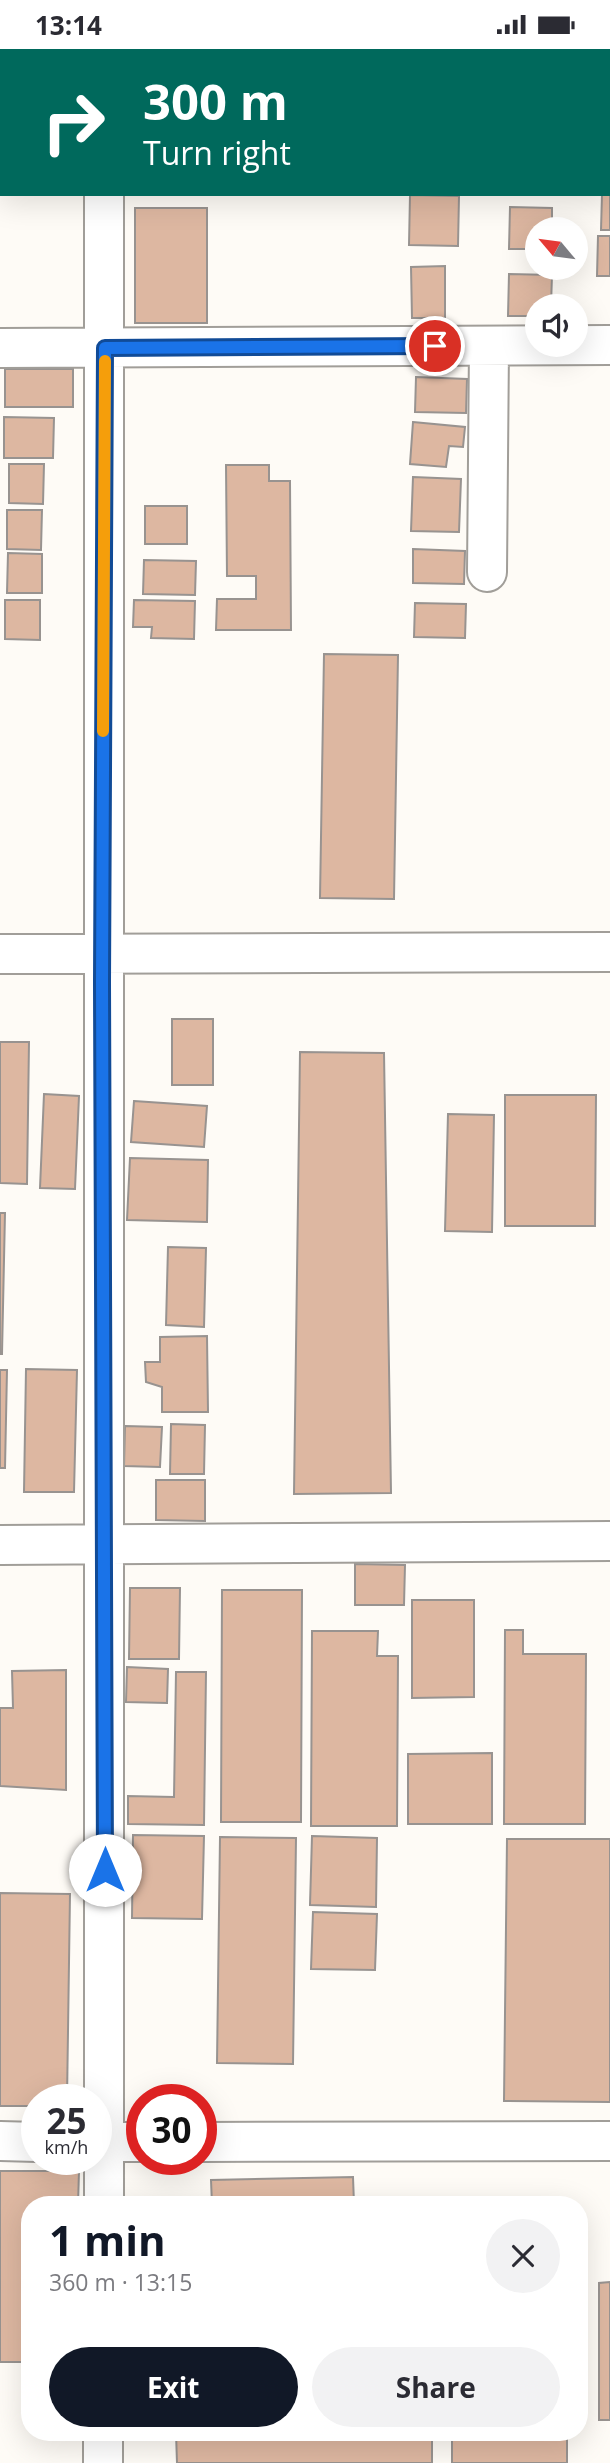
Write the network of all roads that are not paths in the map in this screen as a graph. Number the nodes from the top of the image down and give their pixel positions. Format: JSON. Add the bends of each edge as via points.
{"nodes":[{"id":1,"x":104,"y":196,"type":"edge"},
{"id":2,"x":610,"y":345,"type":"edge"},
{"id":3,"x":489,"y":346,"type":"junction"},
{"id":4,"x":0,"y":348,"type":"edge"},
{"id":5,"x":105,"y":348,"type":"junction"},
{"id":6,"x":487,"y":572,"type":"dead end"},
{"id":7,"x":610,"y":952,"type":"edge"},
{"id":8,"x":0,"y":954,"type":"edge"},
{"id":9,"x":102,"y":955,"type":"junction"},
{"id":10,"x":610,"y":1541,"type":"edge"},
{"id":11,"x":0,"y":1545,"type":"edge"},
{"id":12,"x":105,"y":1545,"type":"junction"},
{"id":13,"x":0,"y":2141,"type":"edge"},
{"id":14,"x":21,"y":2141,"type":"edge"},
{"id":15,"x":610,"y":2141,"type":"edge"},
{"id":16,"x":114,"y":2142,"type":"edge"},
{"id":17,"x":217,"y":2142,"type":"edge"},
{"id":18,"x":105,"y":2196,"type":"edge"},
{"id":19,"x":103,"y":2441,"type":"edge"},
{"id":20,"x":103,"y":2463,"type":"edge"}],
"edges":[{"from":1,"to":5,"type":"street"},
{"from":2,"to":3,"type":"street"},
{"from":3,"to":5,"type":"street"},
{"from":3,"to":6,"type":"street"},
{"from":4,"to":5,"type":"street"},
{"from":5,"to":9,"type":"street"},
{"from":7,"to":9,"type":"street"},
{"from":8,"to":9,"type":"street"},
{"from":9,"to":12,"type":"street"},
{"from":10,"to":12,"type":"street"},
{"from":11,"to":12,"type":"street"},
{"from":12,"to":16,"type":"street"},
{"from":13,"to":14,"type":"street"},
{"from":15,"to":17,"type":"street"},
{"from":16,"to":18,"type":"street"},
{"from":19,"to":20,"type":"street"}]}
